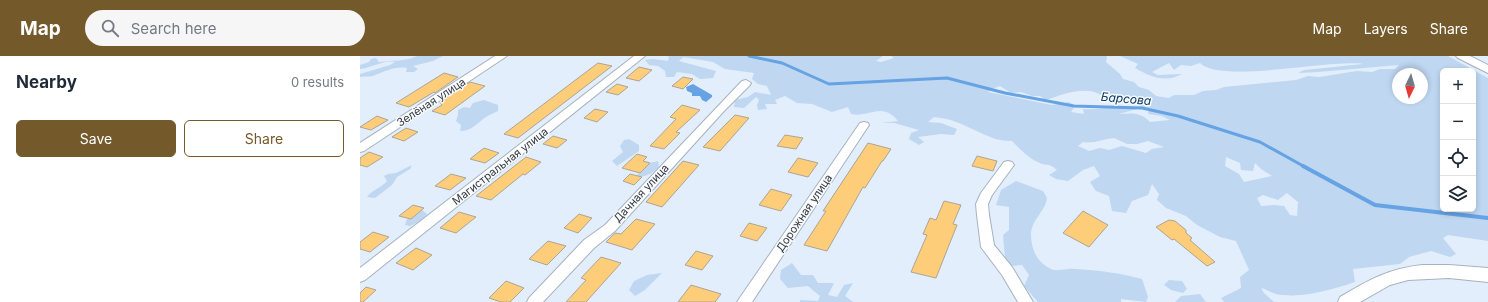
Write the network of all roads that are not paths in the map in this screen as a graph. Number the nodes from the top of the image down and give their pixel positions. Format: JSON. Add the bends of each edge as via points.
{"nodes":[{"id":1,"x":502,"y":56,"type":"edge"},
{"id":2,"x":640,"y":56,"type":"edge"},
{"id":3,"x":1462,"y":56,"type":"edge"},
{"id":4,"x":1488,"y":70,"type":"edge"},
{"id":5,"x":746,"y":83,"type":"dead end"},
{"id":6,"x":864,"y":125,"type":"dead end"},
{"id":7,"x":360,"y":148,"type":"edge"},
{"id":8,"x":1008,"y":165,"type":"dead end"},
{"id":9,"x":1488,"y":275,"type":"edge"},
{"id":10,"x":360,"y":276,"type":"edge"},
{"id":11,"x":534,"y":302,"type":"edge"},
{"id":12,"x":744,"y":302,"type":"edge"},
{"id":13,"x":1026,"y":302,"type":"edge"},
{"id":14,"x":1346,"y":302,"type":"edge"}],
"edges":[{"from":1,"to":7,"type":"street","name":"Зелёная улица"},
{"from":2,"to":10,"type":"street","name":"Магистральная улица"},
{"from":3,"to":4,"type":"street"},
{"from":5,"to":11,"type":"street","name":"Дачная улица","via":[[610,228],[589,244]]},
{"from":6,"to":12,"type":"street","name":"Дорожная улица"},
{"from":8,"to":13,"type":"street","via":[[987,193],[982,204],[983,216],[988,247]]},
{"from":9,"to":14,"type":"street","via":[[1450,270],[1412,273],[1384,280]]}]}
